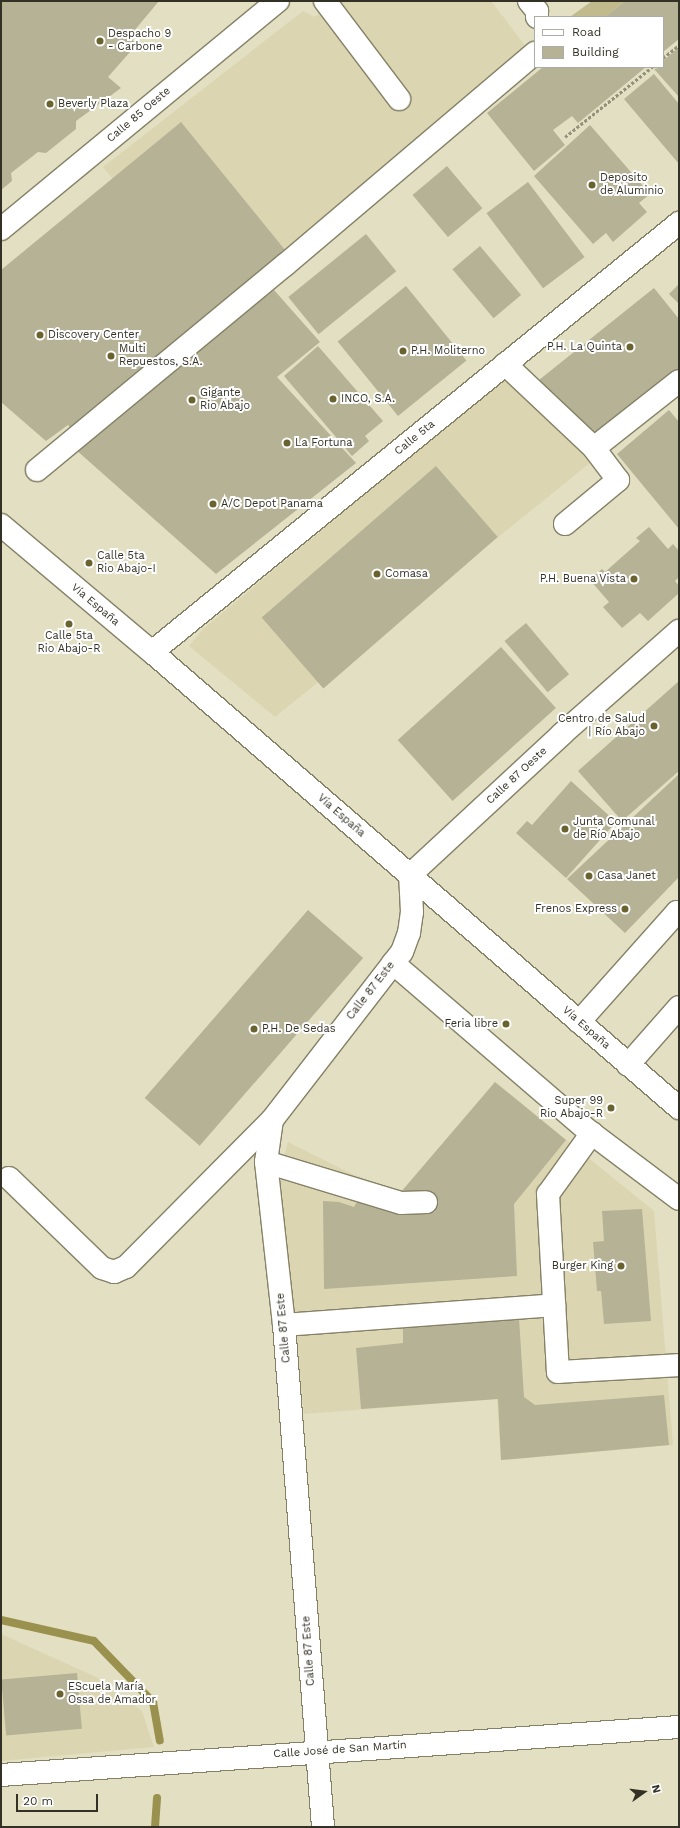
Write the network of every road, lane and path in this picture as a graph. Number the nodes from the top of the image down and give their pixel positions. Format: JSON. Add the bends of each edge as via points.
{"nodes":[{"id":1,"x":278,"y":1,"type":"edge"},
{"id":2,"x":325,"y":1,"type":"edge"},
{"id":3,"x":529,"y":1,"type":"edge"},
{"id":4,"x":537,"y":16,"type":"edge"},
{"id":5,"x":679,"y":45,"type":"edge"},
{"id":6,"x":534,"y":54,"type":"edge"},
{"id":7,"x":664,"y":57,"type":"edge"},
{"id":8,"x":651,"y":68,"type":"edge"},
{"id":9,"x":399,"y":99,"type":"dead end"},
{"id":10,"x":565,"y":137,"type":"dead end"},
{"id":11,"x":679,"y":223,"type":"edge"},
{"id":12,"x":1,"y":229,"type":"edge"},
{"id":13,"x":505,"y":364,"type":"junction"},
{"id":14,"x":679,"y":381,"type":"edge"},
{"id":15,"x":594,"y":448,"type":"junction"},
{"id":16,"x":37,"y":470,"type":"dead end"},
{"id":17,"x":566,"y":524,"type":"dead end"},
{"id":18,"x":1,"y":526,"type":"edge"},
{"id":19,"x":679,"y":631,"type":"edge"},
{"id":20,"x":152,"y":652,"type":"junction"},
{"id":21,"x":410,"y":875,"type":"junction"},
{"id":22,"x":679,"y":914,"type":"edge"},
{"id":23,"x":393,"y":963,"type":"junction"},
{"id":24,"x":679,"y":1007,"type":"edge"},
{"id":25,"x":580,"y":1022,"type":"junction"},
{"id":26,"x":628,"y":1065,"type":"junction"},
{"id":27,"x":679,"y":1108,"type":"edge"},
{"id":28,"x":272,"y":1120,"type":"junction"},
{"id":29,"x":592,"y":1133,"type":"junction"},
{"id":30,"x":266,"y":1162,"type":"junction"},
{"id":31,"x":9,"y":1178,"type":"dead end"},
{"id":32,"x":679,"y":1199,"type":"edge"},
{"id":33,"x":426,"y":1202,"type":"dead end"},
{"id":34,"x":554,"y":1306,"type":"junction"},
{"id":35,"x":284,"y":1325,"type":"junction"},
{"id":36,"x":679,"y":1365,"type":"edge"},
{"id":37,"x":679,"y":1727,"type":"edge"},
{"id":38,"x":317,"y":1751,"type":"junction"},
{"id":39,"x":1,"y":1775,"type":"edge"},
{"id":40,"x":323,"y":1827,"type":"edge"}],
"edges":[{"from":1,"to":12,"type":"street","name":"Calle 85 Oeste"},
{"from":2,"to":9,"type":"street"},
{"from":3,"to":4,"type":"street","via":[[537,11]]},
{"from":5,"to":7,"type":"path"},
{"from":6,"to":16,"type":"street","via":[[286,265]]},
{"from":8,"to":10,"type":"path"},
{"from":11,"to":13,"type":"street","name":"Calle 5ta"},
{"from":13,"to":15,"type":"street"},
{"from":13,"to":20,"type":"street","name":"Calle 5ta"},
{"from":14,"to":15,"type":"street"},
{"from":15,"to":17,"type":"street","via":[[618,480]]},
{"from":18,"to":20,"type":"street","name":"Vía España"},
{"from":19,"to":21,"type":"street","name":"Calle 87 Oeste","via":[[562,734]]},
{"from":20,"to":21,"type":"street","name":"Vía España"},
{"from":21,"to":23,"type":"street","name":"Calle 87 Este","via":[[412,912],[409,933],[402,952]]},
{"from":21,"to":25,"type":"street","name":"Vía España"},
{"from":22,"to":25,"type":"street","via":[[677,912]]},
{"from":23,"to":28,"type":"street","name":"Calle 87 Este"},
{"from":23,"to":29,"type":"street"},
{"from":24,"to":26,"type":"street"},
{"from":25,"to":26,"type":"street","name":"Vía España"},
{"from":26,"to":27,"type":"street","name":"Vía España"},
{"from":28,"to":30,"type":"street","name":"Calle 87 Este"},
{"from":28,"to":31,"type":"street","via":[[126,1268],[114,1272],[102,1268]]},
{"from":29,"to":32,"type":"street"},
{"from":29,"to":34,"type":"street","via":[[548,1194]]},
{"from":30,"to":33,"type":"street","via":[[401,1203]]},
{"from":30,"to":35,"type":"street","name":"Calle 87 Este"},
{"from":34,"to":35,"type":"street"},
{"from":34,"to":36,"type":"street","via":[[558,1372]]},
{"from":35,"to":38,"type":"street","name":"Calle 87 Este"},
{"from":37,"to":38,"type":"street","name":"Calle José de San Martín"},
{"from":38,"to":39,"type":"street","name":"Calle José de San Martín"},
{"from":38,"to":40,"type":"street","name":"Calle 87 Este"}]}
